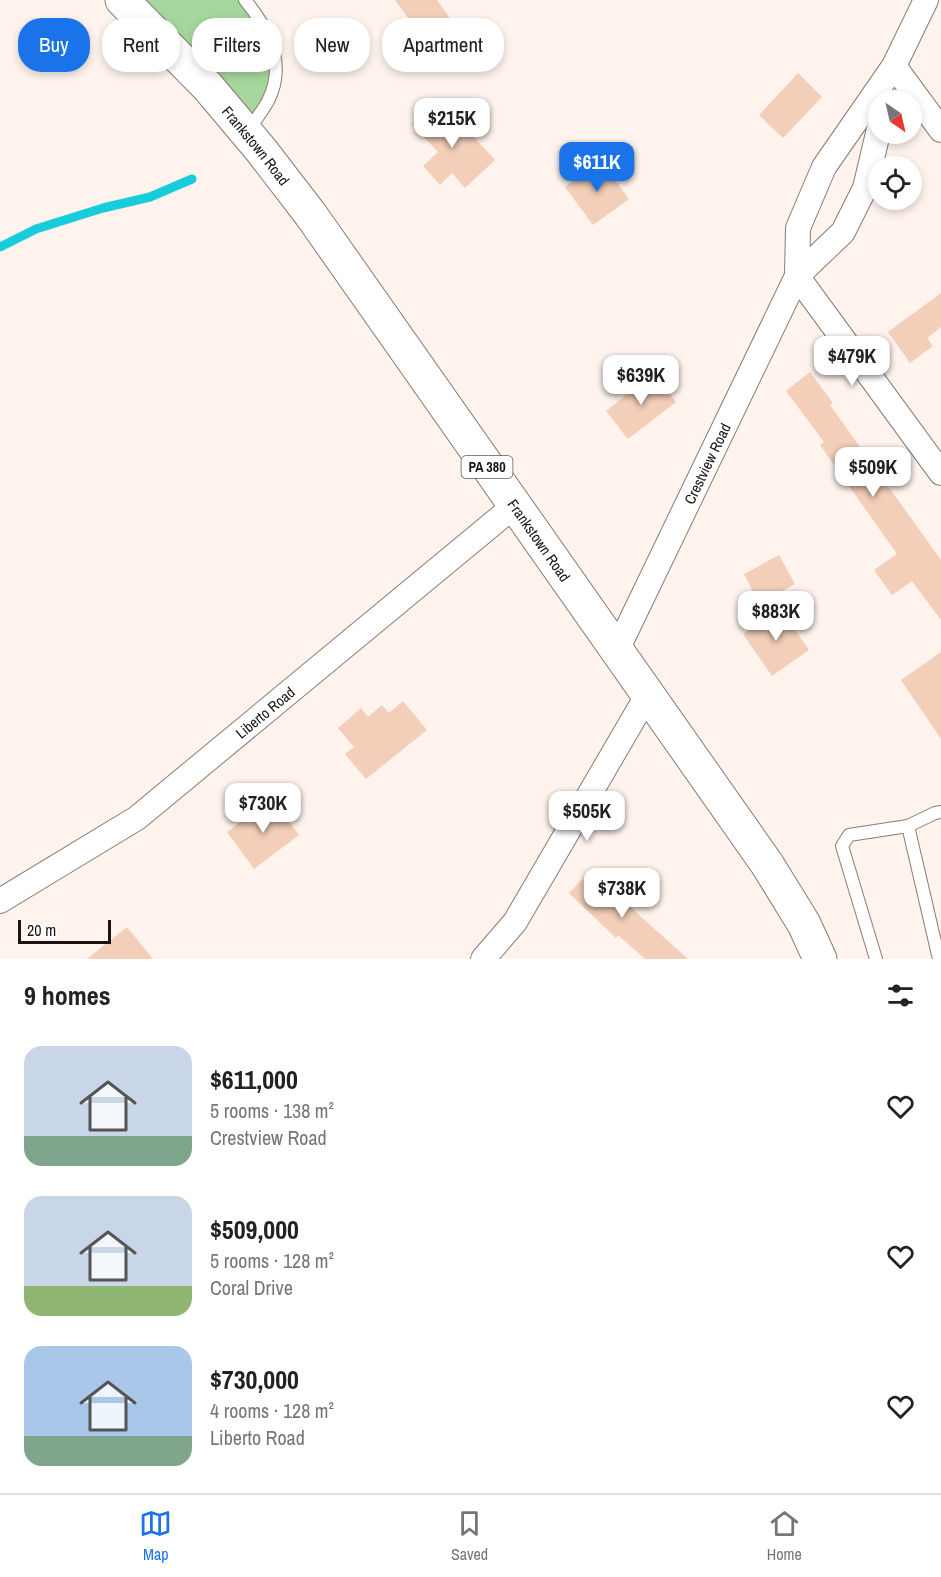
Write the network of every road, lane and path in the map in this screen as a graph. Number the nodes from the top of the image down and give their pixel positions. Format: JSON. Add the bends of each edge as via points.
{"nodes":[{"id":1,"x":122,"y":0,"type":"edge"},
{"id":2,"x":245,"y":0,"type":"edge"},
{"id":3,"x":926,"y":0,"type":"edge"},
{"id":4,"x":894,"y":66,"type":"junction"},
{"id":5,"x":888,"y":90,"type":"edge"},
{"id":6,"x":941,"y":130,"type":"edge"},
{"id":7,"x":246,"y":133,"type":"junction"},
{"id":8,"x":875,"y":144,"type":"edge"},
{"id":9,"x":797,"y":276,"type":"junction"},
{"id":10,"x":941,"y":473,"type":"edge"},
{"id":11,"x":514,"y":506,"type":"junction"},
{"id":12,"x":617,"y":650,"type":"junction"},
{"id":13,"x":648,"y":694,"type":"junction"},
{"id":14,"x":941,"y":812,"type":"edge"},
{"id":15,"x":908,"y":826,"type":"junction"},
{"id":16,"x":0,"y":901,"type":"edge"},
{"id":17,"x":483,"y":959,"type":"edge"},
{"id":18,"x":820,"y":959,"type":"edge"},
{"id":19,"x":876,"y":959,"type":"edge"},
{"id":20,"x":939,"y":959,"type":"edge"}],
"edges":[{"from":1,"to":7,"type":"main road","name":"Frankstown Road","number":"PA 380","via":[[208,87]]},
{"from":2,"to":7,"type":"lane","via":[[270,38],[277,66],[268,101]]},
{"from":3,"to":4,"type":"street","name":"Crestview Road"},
{"from":4,"to":5,"type":"street","name":"Crestview Road"},
{"from":4,"to":6,"type":"street"},
{"from":4,"to":9,"type":"street","name":"Crestview Road","via":[[824,167],[798,228]]},
{"from":7,"to":11,"type":"main road","name":"Frankstown Road","number":"PA 380","via":[[311,215]]},
{"from":8,"to":9,"type":"street","name":"Crestview Road","via":[[865,188],[843,232]]},
{"from":9,"to":10,"type":"street"},
{"from":9,"to":12,"type":"street","name":"Crestview Road"},
{"from":11,"to":12,"type":"main road","name":"Frankstown Road","number":"PA 380"},
{"from":11,"to":16,"type":"street","name":"Liberto Road","via":[[137,818]]},
{"from":12,"to":13,"type":"main road","name":"Frankstown Road","number":"PA 380"},
{"from":13,"to":17,"type":"street","via":[[515,922]]},
{"from":13,"to":18,"type":"main road","name":"Frankstown Road","number":"PA 380","via":[[767,864],[804,924]]},
{"from":14,"to":15,"type":"lane"},
{"from":15,"to":19,"type":"lane","via":[[849,835],[842,846]]},
{"from":15,"to":20,"type":"lane"}]}
